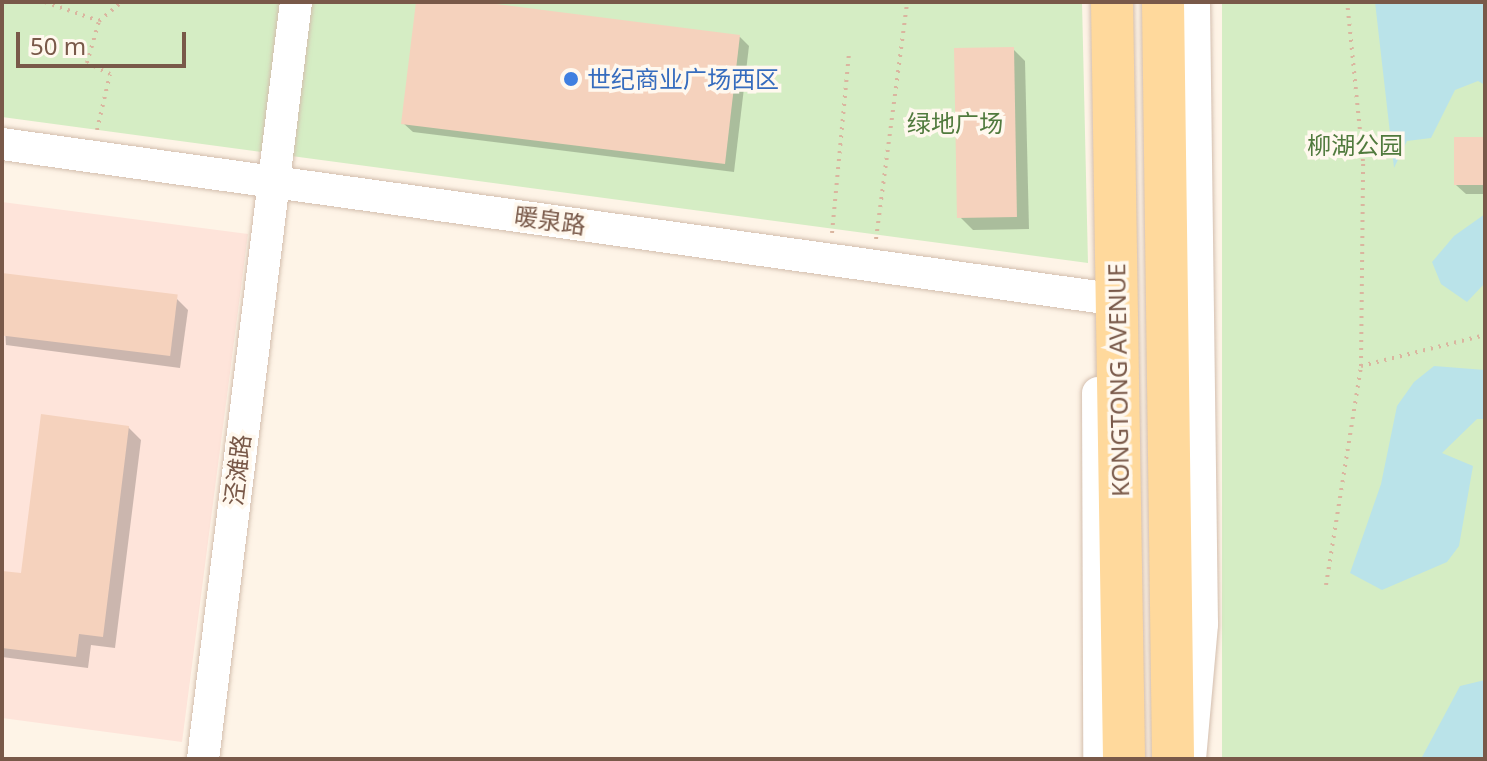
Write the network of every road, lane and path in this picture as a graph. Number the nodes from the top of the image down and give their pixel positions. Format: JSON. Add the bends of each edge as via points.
{"nodes":[{"id":1,"x":45,"y":2,"type":"edge"},
{"id":2,"x":122,"y":2,"type":"edge"},
{"id":3,"x":296,"y":2,"type":"edge"},
{"id":4,"x":907,"y":2,"type":"edge"},
{"id":5,"x":1092,"y":2,"type":"edge"},
{"id":6,"x":1112,"y":2,"type":"edge"},
{"id":7,"x":1163,"y":2,"type":"edge"},
{"id":8,"x":1194,"y":2,"type":"edge"},
{"id":9,"x":1347,"y":2,"type":"edge"},
{"id":10,"x":99,"y":21,"type":"junction"},
{"id":11,"x":849,"y":52,"type":"dead end"},
{"id":12,"x":2,"y":144,"type":"edge"},
{"id":13,"x":93,"y":157,"type":"junction"},
{"id":14,"x":272,"y":181,"type":"junction"},
{"id":15,"x":830,"y":259,"type":"junction"},
{"id":16,"x":873,"y":265,"type":"junction"},
{"id":17,"x":1097,"y":297,"type":"junction"},
{"id":18,"x":1485,"y":335,"type":"edge"},
{"id":19,"x":1361,"y":366,"type":"junction"},
{"id":20,"x":1326,"y":585,"type":"dead end"},
{"id":21,"x":203,"y":759,"type":"edge"},
{"id":22,"x":1099,"y":759,"type":"edge"},
{"id":23,"x":1124,"y":759,"type":"edge"},
{"id":24,"x":1173,"y":759,"type":"edge"},
{"id":25,"x":1190,"y":759,"type":"edge"}],
"edges":[{"from":1,"to":10,"type":"path"},
{"from":2,"to":10,"type":"path"},
{"from":3,"to":14,"type":"street","name":"泾滩路"},
{"from":4,"to":16,"type":"path"},
{"from":5,"to":17,"type":"street"},
{"from":6,"to":23,"type":"main road","name":"KONGTONG AVENUE"},
{"from":7,"to":24,"type":"main road","name":"KONGTONG AVENUE"},
{"from":8,"to":25,"type":"street","via":[[1202,624]]},
{"from":9,"to":19,"type":"path","via":[[1363,161]]},
{"from":10,"to":13,"type":"path","via":[[87,63],[110,74]]},
{"from":11,"to":15,"type":"path"},
{"from":12,"to":13,"type":"street","name":"暖泉路"},
{"from":13,"to":14,"type":"street","name":"暖泉路"},
{"from":14,"to":15,"type":"street","name":"暖泉路"},
{"from":14,"to":21,"type":"street","name":"泾滩路"},
{"from":15,"to":16,"type":"street","name":"暖泉路"},
{"from":16,"to":17,"type":"street","name":"暖泉路"},
{"from":17,"to":22,"type":"street"},
{"from":18,"to":19,"type":"path"},
{"from":19,"to":20,"type":"path"}]}
